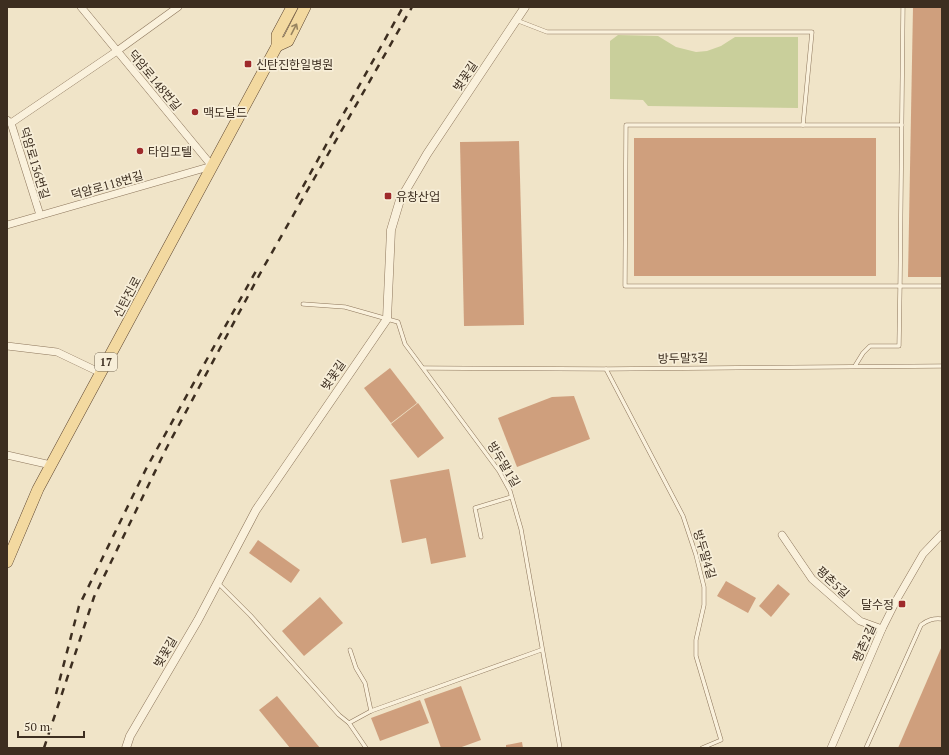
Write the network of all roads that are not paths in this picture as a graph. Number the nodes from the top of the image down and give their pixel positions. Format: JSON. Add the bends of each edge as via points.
{"nodes":[{"id":1,"x":81,"y":7,"type":"edge"},
{"id":2,"x":178,"y":7,"type":"edge"},
{"id":3,"x":292,"y":7,"type":"edge"},
{"id":4,"x":305,"y":7,"type":"edge"},
{"id":5,"x":524,"y":7,"type":"edge"},
{"id":6,"x":903,"y":7,"type":"edge"},
{"id":7,"x":516,"y":20,"type":"junction"},
{"id":8,"x":277,"y":46,"type":"junction"},
{"id":9,"x":117,"y":51,"type":"junction"},
{"id":10,"x":9,"y":121,"type":"edge"},
{"id":11,"x":803,"y":125,"type":"junction"},
{"id":12,"x":902,"y":125,"type":"junction"},
{"id":13,"x":212,"y":166,"type":"junction"},
{"id":14,"x":40,"y":215,"type":"junction"},
{"id":15,"x":8,"y":224,"type":"edge"},
{"id":16,"x":900,"y":286,"type":"junction"},
{"id":17,"x":942,"y":286,"type":"edge"},
{"id":18,"x":303,"y":304,"type":"dead end"},
{"id":19,"x":387,"y":319,"type":"junction"},
{"id":20,"x":7,"y":346,"type":"edge"},
{"id":21,"x":855,"y":366,"type":"junction"},
{"id":22,"x":942,"y":366,"type":"edge"},
{"id":23,"x":424,"y":368,"type":"junction"},
{"id":24,"x":606,"y":369,"type":"junction"},
{"id":25,"x":100,"y":373,"type":"junction"},
{"id":26,"x":7,"y":455,"type":"edge"},
{"id":27,"x":51,"y":465,"type":"junction"},
{"id":28,"x":511,"y":497,"type":"junction"},
{"id":29,"x":942,"y":534,"type":"edge"},
{"id":30,"x":782,"y":535,"type":"dead end"},
{"id":31,"x":481,"y":537,"type":"dead end"},
{"id":32,"x":7,"y":562,"type":"edge"},
{"id":33,"x":218,"y":583,"type":"junction"},
{"id":34,"x":942,"y":619,"type":"edge"},
{"id":35,"x":882,"y":629,"type":"junction"},
{"id":36,"x":350,"y":650,"type":"dead end"},
{"id":37,"x":541,"y":650,"type":"junction"},
{"id":38,"x":371,"y":711,"type":"junction"},
{"id":39,"x":349,"y":723,"type":"junction"},
{"id":40,"x":712,"y":745,"type":"junction"},
{"id":41,"x":126,"y":748,"type":"edge"},
{"id":42,"x":366,"y":748,"type":"edge"},
{"id":43,"x":560,"y":748,"type":"edge"},
{"id":44,"x":702,"y":748,"type":"edge"},
{"id":45,"x":716,"y":748,"type":"edge"},
{"id":46,"x":831,"y":748,"type":"edge"},
{"id":47,"x":866,"y":748,"type":"edge"}],
"edges":[{"from":1,"to":9,"type":"street","name":"덕암로148번길"},
{"from":2,"to":9,"type":"street"},
{"from":3,"to":8,"type":"main road","name":"신탄진로","number":"17","via":[[277,35]]},
{"from":8,"to":4,"type":"main road","name":"신탄진로","number":"17","one_way":true,"via":[[288,41]]},
{"from":5,"to":7,"type":"street","name":"벚꽃길"},
{"from":6,"to":12,"type":"lane"},
{"from":7,"to":11,"type":"lane","via":[[547,32],[812,32]]},
{"from":7,"to":19,"type":"street","name":"벚꽃길","via":[[427,154],[400,200],[391,230]]},
{"from":8,"to":13,"type":"main road","name":"신탄진로","number":"17"},
{"from":9,"to":10,"type":"street"},
{"from":9,"to":13,"type":"street","name":"덕암로148번길"},
{"from":10,"to":14,"type":"street","name":"덕암로136번길"},
{"from":11,"to":12,"type":"lane"},
{"from":11,"to":16,"type":"lane","via":[[626,125],[625,286]]},
{"from":12,"to":16,"type":"lane"},
{"from":13,"to":14,"type":"street","name":"덕암로118번길"},
{"from":13,"to":25,"type":"main road","name":"신탄진로","number":"17"},
{"from":14,"to":15,"type":"street","name":"덕암로118번길"},
{"from":16,"to":17,"type":"lane"},
{"from":16,"to":21,"type":"lane","via":[[899,346],[870,346]]},
{"from":18,"to":19,"type":"lane","via":[[345,307]]},
{"from":19,"to":23,"type":"lane","name":"방두말1길","via":[[398,322],[406,344]]},
{"from":19,"to":33,"type":"street","name":"벚꽃길","via":[[256,510]]},
{"from":20,"to":25,"type":"street","via":[[57,352]]},
{"from":21,"to":22,"type":"lane","name":"방두말3길"},
{"from":21,"to":24,"type":"lane","name":"방두말3길"},
{"from":23,"to":24,"type":"lane","name":"방두말3길"},
{"from":23,"to":28,"type":"lane","name":"방두말1길","via":[[499,471]]},
{"from":24,"to":40,"type":"lane","name":"방두말4길","via":[[683,516],[696,555],[704,587],[704,605],[696,640],[696,656],[721,740]]},
{"from":25,"to":27,"type":"main road","name":"신탄진로","number":"17"},
{"from":26,"to":27,"type":"street"},
{"from":27,"to":32,"type":"main road","name":"신탄진로","number":"17"},
{"from":28,"to":31,"type":"lane","via":[[475,508]]},
{"from":28,"to":37,"type":"lane","name":"방두말1길","via":[[521,529]]},
{"from":29,"to":35,"type":"street","name":"평촌2길","via":[[923,554]]},
{"from":30,"to":35,"type":"street","name":"평촌5길","via":[[812,579],[860,621]]},
{"from":33,"to":39,"type":"lane"},
{"from":33,"to":41,"type":"street","name":"벚꽃길","via":[[130,736]]},
{"from":34,"to":47,"type":"lane","via":[[928,620],[921,625]]},
{"from":35,"to":46,"type":"street","name":"평촌2길"},
{"from":36,"to":38,"type":"lane","via":[[365,683]]},
{"from":37,"to":38,"type":"lane"},
{"from":37,"to":43,"type":"lane","name":"방두말1길"},
{"from":38,"to":39,"type":"lane"},
{"from":39,"to":42,"type":"lane"},
{"from":40,"to":44,"type":"lane"},
{"from":40,"to":45,"type":"lane"}]}
